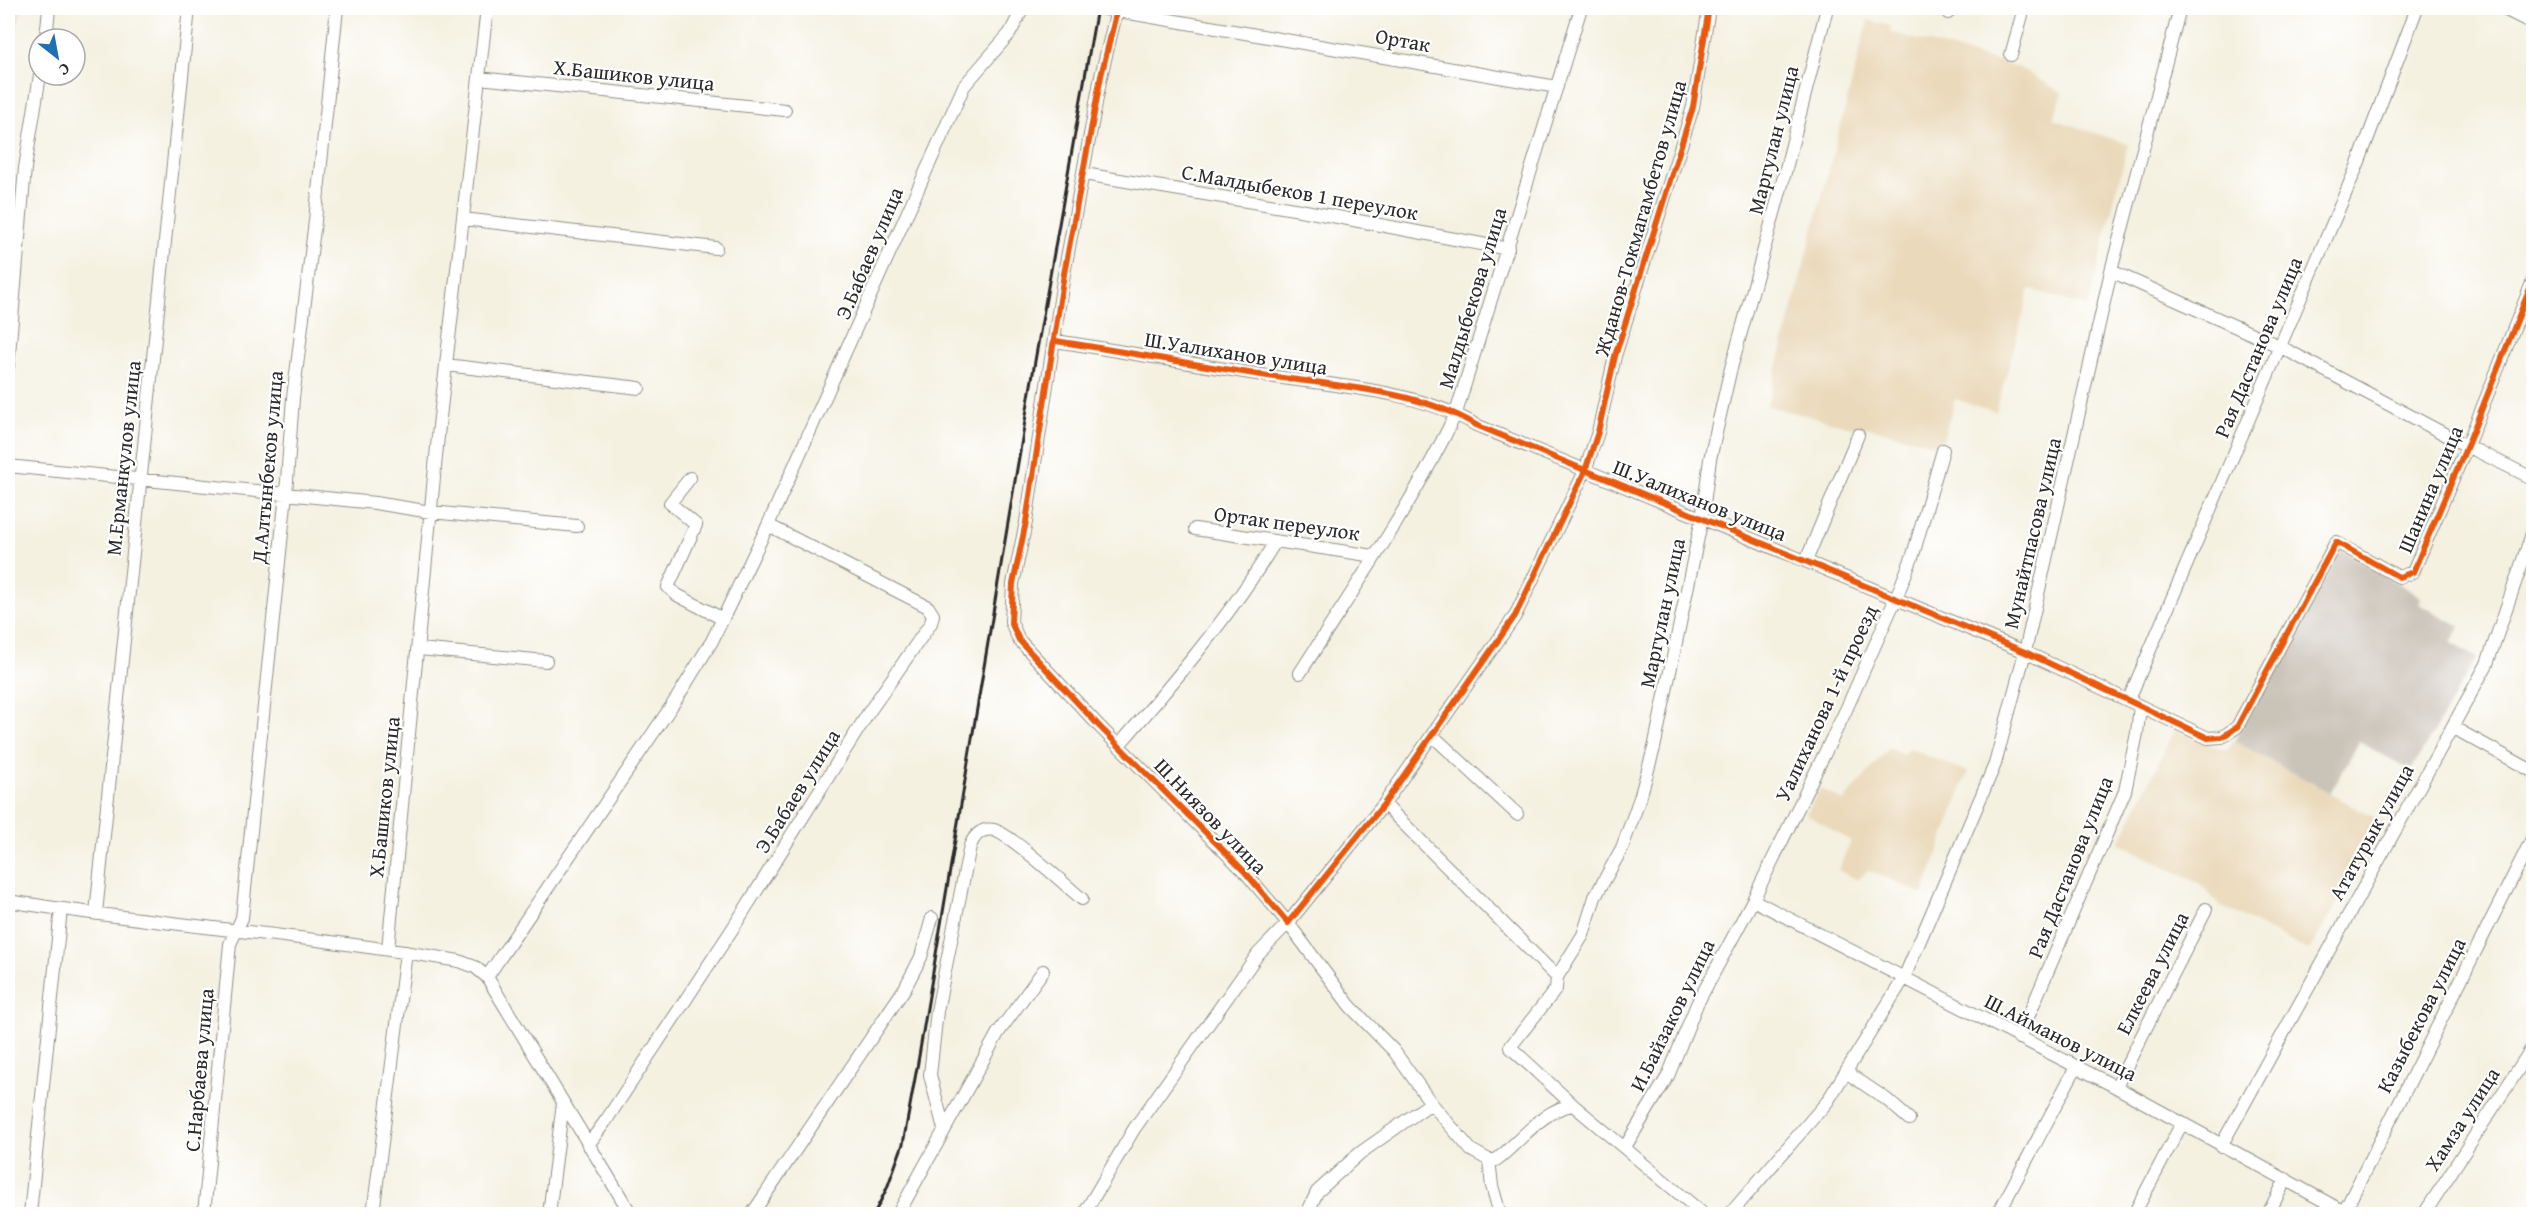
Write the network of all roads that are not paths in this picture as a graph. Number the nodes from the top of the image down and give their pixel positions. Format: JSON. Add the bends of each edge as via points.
{"nodes":[{"id":1,"x":49,"y":8,"type":"edge"},
{"id":2,"x":189,"y":8,"type":"edge"},
{"id":3,"x":337,"y":8,"type":"edge"},
{"id":4,"x":486,"y":8,"type":"edge"},
{"id":5,"x":1023,"y":8,"type":"edge"},
{"id":6,"x":1100,"y":8,"type":"edge"},
{"id":7,"x":1581,"y":8,"type":"edge"},
{"id":8,"x":1709,"y":8,"type":"edge"},
{"id":9,"x":1827,"y":8,"type":"edge"},
{"id":10,"x":2024,"y":8,"type":"edge"},
{"id":11,"x":2180,"y":8,"type":"edge"},
{"id":12,"x":2417,"y":8,"type":"edge"},
{"id":13,"x":2502,"y":8,"type":"edge"},
{"id":14,"x":1117,"y":10,"type":"junction"},
{"id":15,"x":2534,"y":24,"type":"edge"},
{"id":16,"x":47,"y":27,"type":"edge"},
{"id":17,"x":2011,"y":55,"type":"dead end"},
{"id":18,"x":480,"y":78,"type":"junction"},
{"id":19,"x":38,"y":87,"type":"edge"},
{"id":20,"x":1557,"y":87,"type":"junction"},
{"id":21,"x":785,"y":110,"type":"dead end"},
{"id":22,"x":1084,"y":174,"type":"junction"},
{"id":23,"x":463,"y":219,"type":"junction"},
{"id":24,"x":716,"y":248,"type":"dead end"},
{"id":25,"x":1508,"y":249,"type":"junction"},
{"id":26,"x":2111,"y":271,"type":"junction"},
{"id":27,"x":2534,"y":278,"type":"edge"},
{"id":28,"x":1056,"y":340,"type":"junction"},
{"id":29,"x":2279,"y":346,"type":"junction"},
{"id":30,"x":446,"y":365,"type":"junction"},
{"id":31,"x":8,"y":366,"type":"edge"},
{"id":32,"x":639,"y":388,"type":"dead end"},
{"id":33,"x":1456,"y":413,"type":"junction"},
{"id":34,"x":1858,"y":435,"type":"dead end"},
{"id":35,"x":2467,"y":446,"type":"junction"},
{"id":36,"x":1943,"y":450,"type":"dead end"},
{"id":37,"x":8,"y":466,"type":"edge"},
{"id":38,"x":1585,"y":471,"type":"junction"},
{"id":39,"x":690,"y":477,"type":"dead end"},
{"id":40,"x":139,"y":479,"type":"junction"},
{"id":41,"x":2534,"y":479,"type":"edge"},
{"id":42,"x":286,"y":494,"type":"junction"},
{"id":43,"x":431,"y":512,"type":"junction"},
{"id":44,"x":1702,"y":518,"type":"junction"},
{"id":45,"x":768,"y":525,"type":"junction"},
{"id":46,"x":577,"y":526,"type":"dead end"},
{"id":47,"x":2534,"y":528,"type":"edge"},
{"id":48,"x":1195,"y":529,"type":"dead end"},
{"id":49,"x":1275,"y":542,"type":"junction"},
{"id":50,"x":1374,"y":556,"type":"junction"},
{"id":51,"x":1806,"y":561,"type":"junction"},
{"id":52,"x":1896,"y":598,"type":"junction"},
{"id":53,"x":723,"y":619,"type":"junction"},
{"id":54,"x":419,"y":649,"type":"junction"},
{"id":55,"x":2025,"y":652,"type":"junction"},
{"id":56,"x":546,"y":661,"type":"dead end"},
{"id":57,"x":1300,"y":673,"type":"dead end"},
{"id":58,"x":2134,"y":703,"type":"junction"},
{"id":59,"x":2452,"y":727,"type":"junction"},
{"id":60,"x":1433,"y":736,"type":"junction"},
{"id":61,"x":1119,"y":745,"type":"junction"},
{"id":62,"x":2534,"y":772,"type":"edge"},
{"id":63,"x":1384,"y":804,"type":"junction"},
{"id":64,"x":1517,"y":814,"type":"dead end"},
{"id":65,"x":2534,"y":835,"type":"edge"},
{"id":66,"x":1082,"y":899,"type":"dead end"},
{"id":67,"x":1753,"y":900,"type":"junction"},
{"id":68,"x":8,"y":901,"type":"edge"},
{"id":69,"x":61,"y":909,"type":"junction"},
{"id":70,"x":2206,"y":909,"type":"dead end"},
{"id":71,"x":96,"y":913,"type":"junction"},
{"id":72,"x":932,"y":918,"type":"dead end"},
{"id":73,"x":1288,"y":922,"type":"junction"},
{"id":74,"x":238,"y":930,"type":"junction"},
{"id":75,"x":388,"y":949,"type":"junction"},
{"id":76,"x":406,"y":952,"type":"junction"},
{"id":77,"x":1043,"y":971,"type":"dead end"},
{"id":78,"x":487,"y":977,"type":"junction"},
{"id":79,"x":1557,"y":977,"type":"junction"},
{"id":80,"x":1904,"y":978,"type":"junction"},
{"id":81,"x":2019,"y":1038,"type":"junction"},
{"id":82,"x":2534,"y":1045,"type":"edge"},
{"id":83,"x":2076,"y":1067,"type":"junction"},
{"id":84,"x":1846,"y":1072,"type":"junction"},
{"id":85,"x":2116,"y":1087,"type":"junction"},
{"id":86,"x":563,"y":1103,"type":"junction"},
{"id":87,"x":1431,"y":1103,"type":"junction"},
{"id":88,"x":1573,"y":1106,"type":"junction"},
{"id":89,"x":1909,"y":1119,"type":"dead end"},
{"id":90,"x":2181,"y":1125,"type":"junction"},
{"id":91,"x":944,"y":1129,"type":"junction"},
{"id":92,"x":588,"y":1144,"type":"junction"},
{"id":93,"x":2221,"y":1146,"type":"junction"},
{"id":94,"x":1625,"y":1147,"type":"junction"},
{"id":95,"x":1489,"y":1160,"type":"junction"},
{"id":96,"x":2286,"y":1179,"type":"junction"},
{"id":97,"x":2346,"y":1213,"type":"edge"},
{"id":98,"x":1703,"y":1214,"type":"edge"},
{"id":99,"x":30,"y":1215,"type":"edge"},
{"id":100,"x":204,"y":1215,"type":"edge"},
{"id":101,"x":374,"y":1215,"type":"edge"},
{"id":102,"x":549,"y":1215,"type":"edge"},
{"id":103,"x":631,"y":1215,"type":"edge"},
{"id":104,"x":752,"y":1215,"type":"edge"},
{"id":105,"x":898,"y":1215,"type":"edge"},
{"id":106,"x":1084,"y":1215,"type":"edge"},
{"id":107,"x":1307,"y":1215,"type":"edge"},
{"id":108,"x":1500,"y":1215,"type":"edge"},
{"id":109,"x":1730,"y":1215,"type":"edge"},
{"id":110,"x":1998,"y":1215,"type":"edge"},
{"id":111,"x":2134,"y":1215,"type":"edge"},
{"id":112,"x":2268,"y":1215,"type":"edge"},
{"id":113,"x":2424,"y":1215,"type":"edge"}],
"edges":[{"from":1,"to":16,"type":"street"},
{"from":2,"to":40,"type":"street","name":"М.Ерманкулов улица"},
{"from":3,"to":42,"type":"street","name":"Д.Алтынбеков улица"},
{"from":4,"to":18,"type":"street","name":"Х.Башиков улица"},
{"from":5,"to":45,"type":"street","name":"Э.Бабаев улица","via":[[1010,33],[964,86]]},
{"from":6,"to":14,"type":"street","name":"Ортак"},
{"from":7,"to":20,"type":"street","name":"Малдыбекова улица"},
{"from":8,"to":38,"type":"street","name":"Жданов-Токмагамбетов улица","via":[[1693,107],[1615,356]]},
{"from":9,"to":44,"type":"street","name":"Маргулан улица","via":[[1730,372],[1710,459]]},
{"from":10,"to":17,"type":"street"},
{"from":11,"to":26,"type":"street","name":"Мунайтпасова улица"},
{"from":12,"to":29,"type":"street","name":"Рая Дастанова улица","via":[[2358,164]]},
{"from":13,"to":15,"type":"street"},
{"from":14,"to":20,"type":"street","name":"Ортак"},
{"from":14,"to":22,"type":"street","name":"Ш.Ниязов улица"},
{"from":18,"to":21,"type":"street","name":"Х.Башиков улица"},
{"from":18,"to":23,"type":"street","name":"Х.Башиков улица"},
{"from":19,"to":31,"type":"street","via":[[25,168]]},
{"from":20,"to":25,"type":"street","name":"Малдыбекова улица"},
{"from":22,"to":25,"type":"street","name":"С.Малдыбеков 1 переулок"},
{"from":22,"to":28,"type":"street","name":"Ш.Ниязов улица","via":[[1064,274]]},
{"from":23,"to":24,"type":"street"},
{"from":23,"to":30,"type":"street","name":"Х.Башиков улица"},
{"from":25,"to":33,"type":"street","name":"Малдыбекова улица"},
{"from":26,"to":29,"type":"street"},
{"from":26,"to":55,"type":"street","name":"Мунайтпасова улица"},
{"from":27,"to":35,"type":"street","name":"Шанина улица"},
{"from":28,"to":33,"type":"street","name":"Ш.Уалиханов улица","via":[[1378,393]]},
{"from":28,"to":61,"type":"street","name":"Ш.Ниязов улица","via":[[1013,584],[1011,622],[1019,640]]},
{"from":29,"to":35,"type":"street"},
{"from":29,"to":58,"type":"street","name":"Рая Дастанова улица"},
{"from":30,"to":32,"type":"street"},
{"from":30,"to":43,"type":"street","name":"Х.Башиков улица"},
{"from":33,"to":38,"type":"street","name":"Ш.Уалиханов улица"},
{"from":33,"to":50,"type":"street","name":"Малдыбекова улица","via":[[1422,481]]},
{"from":34,"to":51,"type":"street"},
{"from":35,"to":41,"type":"street"},
{"from":35,"to":58,"type":"street","name":"Шанина улица","via":[[2413,572],[2399,577],[2336,542],[2237,727],[2222,737],[2208,738]]},
{"from":36,"to":52,"type":"street","name":"Уалиханова 1-й проезд","via":[[1913,555]]},
{"from":37,"to":40,"type":"street"},
{"from":38,"to":44,"type":"street","name":"Ш.Уалиханов улица"},
{"from":38,"to":60,"type":"street","via":[[1515,616]]},
{"from":39,"to":53,"type":"street","via":[[670,503],[696,525],[668,587]]},
{"from":40,"to":42,"type":"street"},
{"from":40,"to":71,"type":"street","name":"М.Ерманкулов улица"},
{"from":42,"to":43,"type":"street"},
{"from":42,"to":74,"type":"street","name":"Д.Алтынбеков улица"},
{"from":43,"to":46,"type":"street"},
{"from":43,"to":54,"type":"street","name":"Х.Башиков улица"},
{"from":44,"to":51,"type":"street","name":"Ш.Уалиханов улица"},
{"from":44,"to":79,"type":"street","name":"Маргулан улица","via":[[1640,798],[1622,848],[1595,897],[1583,934]]},
{"from":45,"to":53,"type":"street","name":"Э.Бабаев улица"},
{"from":45,"to":92,"type":"street","name":"Э.Бабаев улица","via":[[928,607],[933,615],[931,623]]},
{"from":47,"to":59,"type":"street","name":"Ататурык улица","via":[[2487,664]]},
{"from":48,"to":49,"type":"street","name":"Ортак переулок"},
{"from":49,"to":50,"type":"street","name":"Ортак переулок"},
{"from":49,"to":61,"type":"street","via":[[1186,667]]},
{"from":50,"to":57,"type":"street","name":"Малдыбекова улица"},
{"from":51,"to":52,"type":"street","name":"Ш.Уалиханов улица"},
{"from":52,"to":55,"type":"street","name":"Ш.Уалиханов улица"},
{"from":52,"to":67,"type":"street","name":"Уалиханова 1-й проезд"},
{"from":53,"to":78,"type":"street","name":"Э.Бабаев улица","via":[[677,698]]},
{"from":54,"to":56,"type":"street"},
{"from":54,"to":75,"type":"street","name":"Х.Башиков улица"},
{"from":55,"to":58,"type":"street","name":"Ш.Уалиханов улица"},
{"from":55,"to":80,"type":"street","name":"Мунайтпасова улица","via":[[1995,764]]},
{"from":58,"to":81,"type":"street","name":"Рая Дастанова улица","via":[[2137,733],[2125,791]]},
{"from":59,"to":62,"type":"street"},
{"from":59,"to":93,"type":"street","name":"Ататурык улица"},
{"from":60,"to":63,"type":"street"},
{"from":60,"to":64,"type":"street"},
{"from":61,"to":73,"type":"street","name":"Ш.Ниязов улица","via":[[1245,872]]},
{"from":63,"to":73,"type":"street"},
{"from":63,"to":79,"type":"street"},
{"from":65,"to":97,"type":"street","name":"Казыбекова улица"},
{"from":66,"to":91,"type":"street","via":[[994,830],[974,836],[937,1011],[930,1075]]},
{"from":67,"to":80,"type":"street","name":"Ш.Айманов улица"},
{"from":67,"to":94,"type":"street","name":"И.Байзаков улица","via":[[1697,1004],[1668,1076]]},
{"from":68,"to":69,"type":"street"},
{"from":69,"to":71,"type":"street"},
{"from":69,"to":99,"type":"street"},
{"from":70,"to":85,"type":"street","name":"Елкеева улица"},
{"from":71,"to":74,"type":"street"},
{"from":72,"to":104,"type":"street","via":[[921,957],[905,988]]},
{"from":73,"to":87,"type":"street","name":"Ш.Ниязов улица","via":[[1350,1006],[1394,1051]]},
{"from":73,"to":106,"type":"street","via":[[1258,954],[1134,1129]]},
{"from":74,"to":75,"type":"street"},
{"from":74,"to":100,"type":"street","name":"С.Нарбаева улица","via":[[230,944]]},
{"from":75,"to":76,"type":"street"},
{"from":76,"to":78,"type":"street","via":[[459,961]]},
{"from":76,"to":101,"type":"street"},
{"from":77,"to":91,"type":"street","via":[[998,1033]]},
{"from":78,"to":86,"type":"street"},
{"from":79,"to":88,"type":"street","name":"Маргулан улица","via":[[1556,989],[1510,1047]]},
{"from":80,"to":81,"type":"street","name":"Ш.Айманов улица"},
{"from":80,"to":84,"type":"street","name":"Мунайтпасова улица"},
{"from":81,"to":83,"type":"street","name":"Ш.Айманов улица"},
{"from":82,"to":113,"type":"street","name":"Хамза улица"},
{"from":83,"to":85,"type":"street","name":"Ш.Айманов улица"},
{"from":83,"to":110,"type":"street"},
{"from":84,"to":89,"type":"street"},
{"from":84,"to":109,"type":"street","name":"Мунайтпасова улица","via":[[1827,1102]]},
{"from":85,"to":90,"type":"street","name":"Ш.Айманов улица"},
{"from":86,"to":92,"type":"street"},
{"from":86,"to":102,"type":"street"},
{"from":87,"to":95,"type":"street","name":"Ш.Ниязов улица","via":[[1471,1150]]},
{"from":87,"to":107,"type":"street","via":[[1360,1153],[1317,1192]]},
{"from":88,"to":94,"type":"street"},
{"from":88,"to":95,"type":"street","via":[[1560,1107],[1544,1116],[1516,1145],[1496,1160]]},
{"from":90,"to":93,"type":"street","name":"Ш.Айманов улица"},
{"from":90,"to":111,"type":"street"},
{"from":91,"to":105,"type":"street"},
{"from":92,"to":103,"type":"street"},
{"from":93,"to":96,"type":"street","name":"Ш.Айманов улица"},
{"from":94,"to":98,"type":"street"},
{"from":95,"to":108,"type":"street"},
{"from":96,"to":97,"type":"street","name":"Ш.Айманов улица"},
{"from":96,"to":112,"type":"street"}]}
